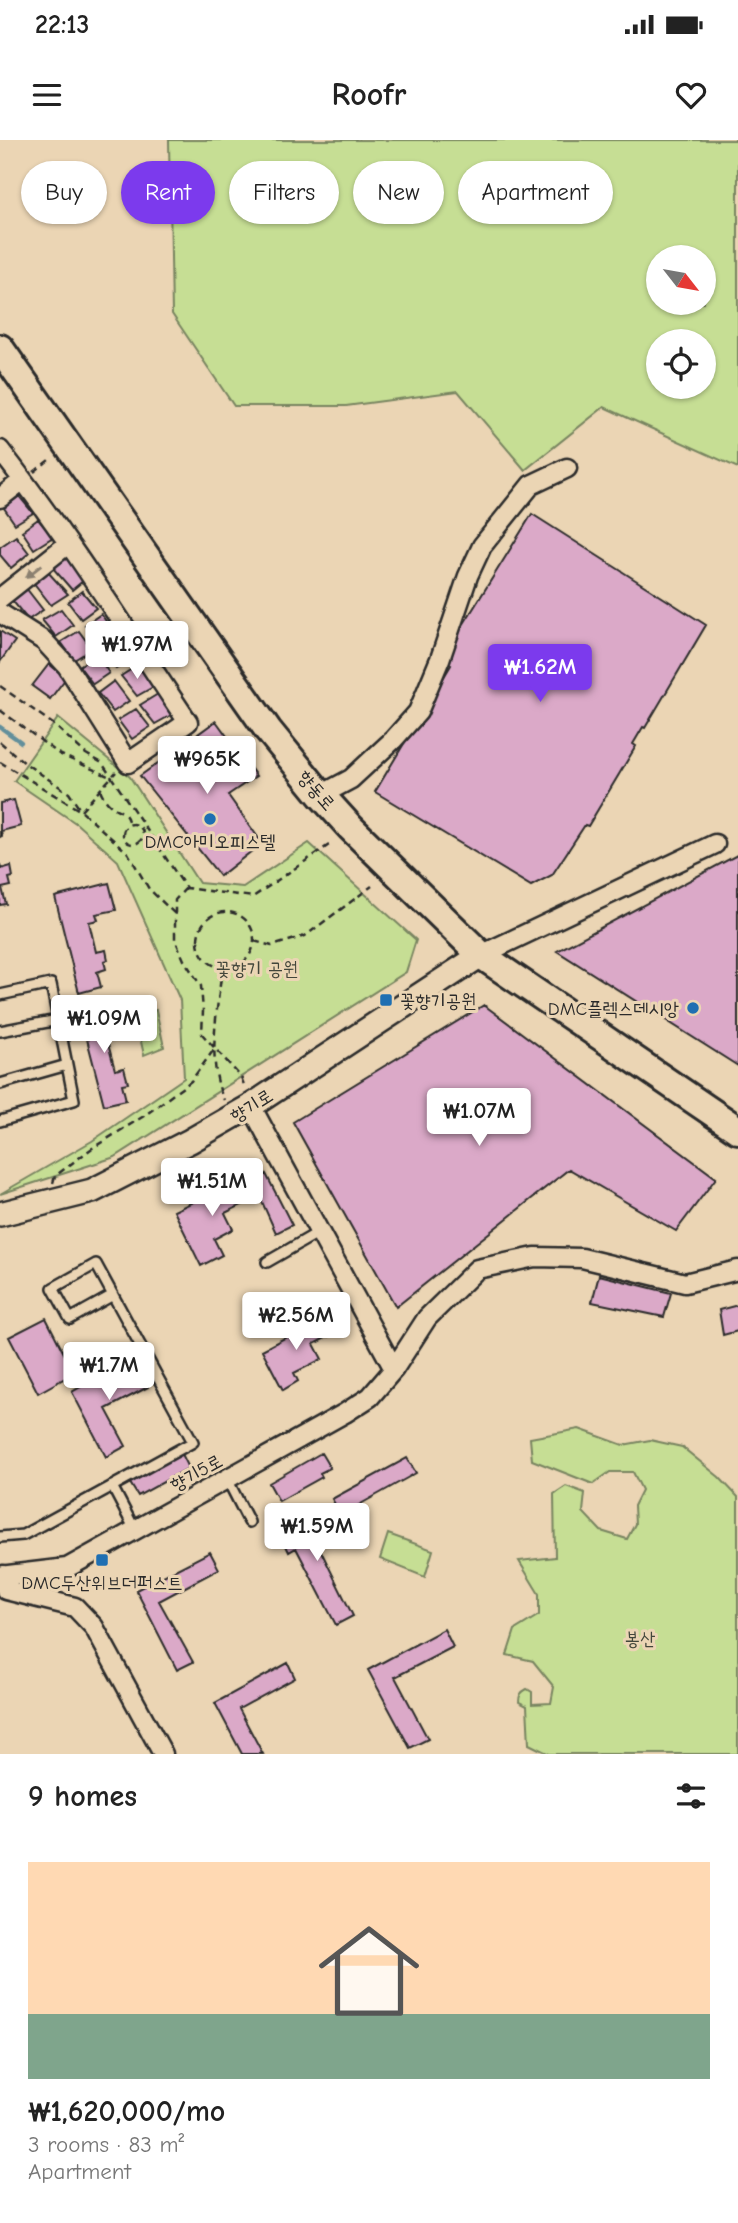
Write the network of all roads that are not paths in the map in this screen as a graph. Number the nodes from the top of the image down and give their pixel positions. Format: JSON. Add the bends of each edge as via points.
{"nodes":[{"id":1,"x":0,"y":348,"type":"edge"},
{"id":2,"x":0,"y":450,"type":"edge"},
{"id":3,"x":567,"y":467,"type":"dead end"},
{"id":4,"x":23,"y":480,"type":"junction"},
{"id":5,"x":0,"y":498,"type":"edge"},
{"id":6,"x":68,"y":544,"type":"junction"},
{"id":7,"x":0,"y":598,"type":"edge"},
{"id":8,"x":0,"y":613,"type":"edge"},
{"id":9,"x":320,"y":795,"type":"junction"},
{"id":10,"x":715,"y":844,"type":"dead end"},
{"id":11,"x":481,"y":955,"type":"junction"},
{"id":12,"x":0,"y":995,"type":"edge"},
{"id":13,"x":58,"y":1020,"type":"junction"},
{"id":14,"x":0,"y":1031,"type":"edge"},
{"id":15,"x":68,"y":1065,"type":"junction"},
{"id":16,"x":0,"y":1084,"type":"edge"},
{"id":17,"x":248,"y":1096,"type":"junction"},
{"id":18,"x":0,"y":1121,"type":"edge"},
{"id":19,"x":738,"y":1130,"type":"edge"},
{"id":20,"x":0,"y":1214,"type":"edge"},
{"id":21,"x":321,"y":1231,"type":"junction"},
{"id":22,"x":267,"y":1262,"type":"dead end"},
{"id":23,"x":738,"y":1270,"type":"edge"},
{"id":24,"x":113,"y":1296,"type":"junction"},
{"id":25,"x":394,"y":1369,"type":"junction"},
{"id":26,"x":227,"y":1479,"type":"junction"},
{"id":27,"x":112,"y":1486,"type":"junction"},
{"id":28,"x":249,"y":1522,"type":"dead end"},
{"id":29,"x":135,"y":1530,"type":"junction"},
{"id":30,"x":0,"y":1537,"type":"edge"},
{"id":31,"x":2,"y":1582,"type":"edge"},
{"id":32,"x":163,"y":1754,"type":"edge"}],
"edges":[{"from":1,"to":9,"type":"main road","name":"향동로","via":[[268,730]]},
{"from":2,"to":4,"type":"street"},
{"from":3,"to":9,"type":"street","via":[[531,485],[482,546],[418,712],[351,779]]},
{"from":4,"to":5,"type":"street"},
{"from":4,"to":6,"type":"street"},
{"from":6,"to":7,"type":"street","one_way":true},
{"from":6,"to":8,"type":"street","via":[[188,722],[128,763],[67,666],[44,641]]},
{"from":9,"to":11,"type":"main road","name":"향동로"},
{"from":10,"to":11,"type":"street"},
{"from":11,"to":17,"type":"main road","name":"향기로"},
{"from":11,"to":19,"type":"main road","name":"향동로"},
{"from":12,"to":13,"type":"lane","via":[[51,984]]},
{"from":13,"to":14,"type":"lane"},
{"from":13,"to":15,"type":"lane"},
{"from":15,"to":16,"type":"lane"},
{"from":15,"to":18,"type":"lane","via":[[74,1100]]},
{"from":17,"to":20,"type":"main road","name":"향기로","via":[[190,1141],[92,1191]]},
{"from":17,"to":21,"type":"street"},
{"from":21,"to":22,"type":"lane"},
{"from":21,"to":25,"type":"street"},
{"from":23,"to":25,"type":"street","name":"향기5로","via":[[685,1283],[582,1258],[535,1257],[477,1269],[427,1318]]},
{"from":24,"to":24,"type":"lane","via":[[96,1264],[53,1288],[70,1319]]},
{"from":24,"to":27,"type":"lane","via":[[193,1441]]},
{"from":25,"to":26,"type":"street","name":"향기5로","via":[[370,1397]]},
{"from":26,"to":28,"type":"lane"},
{"from":26,"to":29,"type":"street","name":"향기5로"},
{"from":27,"to":29,"type":"lane"},
{"from":27,"to":30,"type":"lane","via":[[23,1535]]},
{"from":29,"to":31,"type":"street","name":"향기5로","via":[[67,1567]]},
{"from":31,"to":32,"type":"street","via":[[75,1607],[94,1627]]}]}
